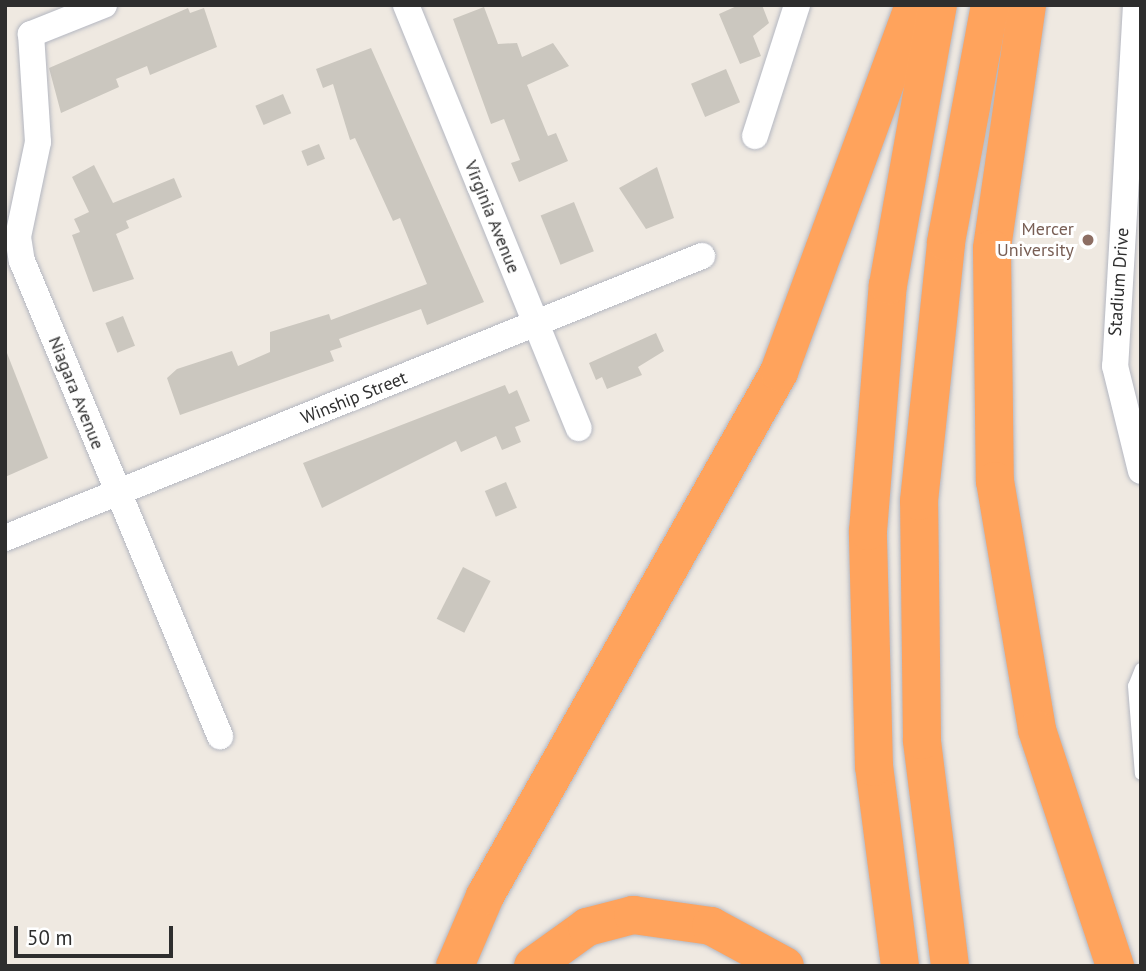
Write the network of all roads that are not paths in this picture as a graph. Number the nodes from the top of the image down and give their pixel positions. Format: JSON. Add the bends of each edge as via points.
{"nodes":[{"id":1,"x":104,"y":5,"type":"edge"},
{"id":2,"x":405,"y":5,"type":"edge"},
{"id":3,"x":797,"y":5,"type":"edge"},
{"id":4,"x":914,"y":5,"type":"edge"},
{"id":5,"x":938,"y":5,"type":"edge"},
{"id":6,"x":990,"y":5,"type":"edge"},
{"id":7,"x":1027,"y":5,"type":"edge"},
{"id":8,"x":1136,"y":5,"type":"edge"},
{"id":9,"x":755,"y":136,"type":"dead end"},
{"id":10,"x":1135,"y":162,"type":"edge"},
{"id":11,"x":702,"y":256,"type":"dead end"},
{"id":12,"x":536,"y":325,"type":"junction"},
{"id":13,"x":579,"y":428,"type":"dead end"},
{"id":14,"x":1141,"y":471,"type":"edge"},
{"id":15,"x":117,"y":492,"type":"junction"},
{"id":16,"x":5,"y":537,"type":"edge"},
{"id":17,"x":1141,"y":669,"type":"edge"},
{"id":18,"x":220,"y":736,"type":"dead end"},
{"id":19,"x":1141,"y":774,"type":"edge"},
{"id":20,"x":930,"y":827,"type":"junction"},
{"id":21,"x":455,"y":966,"type":"edge"},
{"id":22,"x":533,"y":966,"type":"edge"},
{"id":23,"x":785,"y":966,"type":"edge"},
{"id":24,"x":900,"y":966,"type":"edge"},
{"id":25,"x":950,"y":966,"type":"edge"},
{"id":26,"x":975,"y":966,"type":"edge"},
{"id":27,"x":1115,"y":966,"type":"edge"}],
"edges":[{"from":1,"to":15,"type":"street","name":"Niagara Avenue","via":[[30,34],[38,142],[18,237],[22,261]]},
{"from":2,"to":12,"type":"street","name":"Virginia Avenue"},
{"from":3,"to":9,"type":"street"},
{"from":4,"to":21,"type":"highway","via":[[779,372],[485,896]]},
{"from":5,"to":24,"type":"highway","via":[[888,285],[868,531],[874,767]]},
{"from":6,"to":20,"type":"highway","via":[[946,242],[927,390],[918,586]]},
{"from":7,"to":27,"type":"highway","via":[[992,249],[995,481],[1037,730]]},
{"from":8,"to":10,"type":"street","name":"Stadium Drive"},
{"from":10,"to":14,"type":"street","name":"Stadium Drive","via":[[1115,366]]},
{"from":11,"to":12,"type":"street","name":"Winship Street"},
{"from":12,"to":13,"type":"street","name":"Virginia Avenue"},
{"from":12,"to":15,"type":"street","name":"Winship Street"},
{"from":15,"to":16,"type":"street","name":"Winship Street"},
{"from":15,"to":18,"type":"street","name":"Niagara Avenue"},
{"from":17,"to":19,"type":"lane","via":[[1134,686]]},
{"from":20,"to":25,"type":"highway"},
{"from":20,"to":26,"type":"highway"},
{"from":22,"to":23,"type":"highway","via":[[587,927],[634,915],[711,926]]}]}
